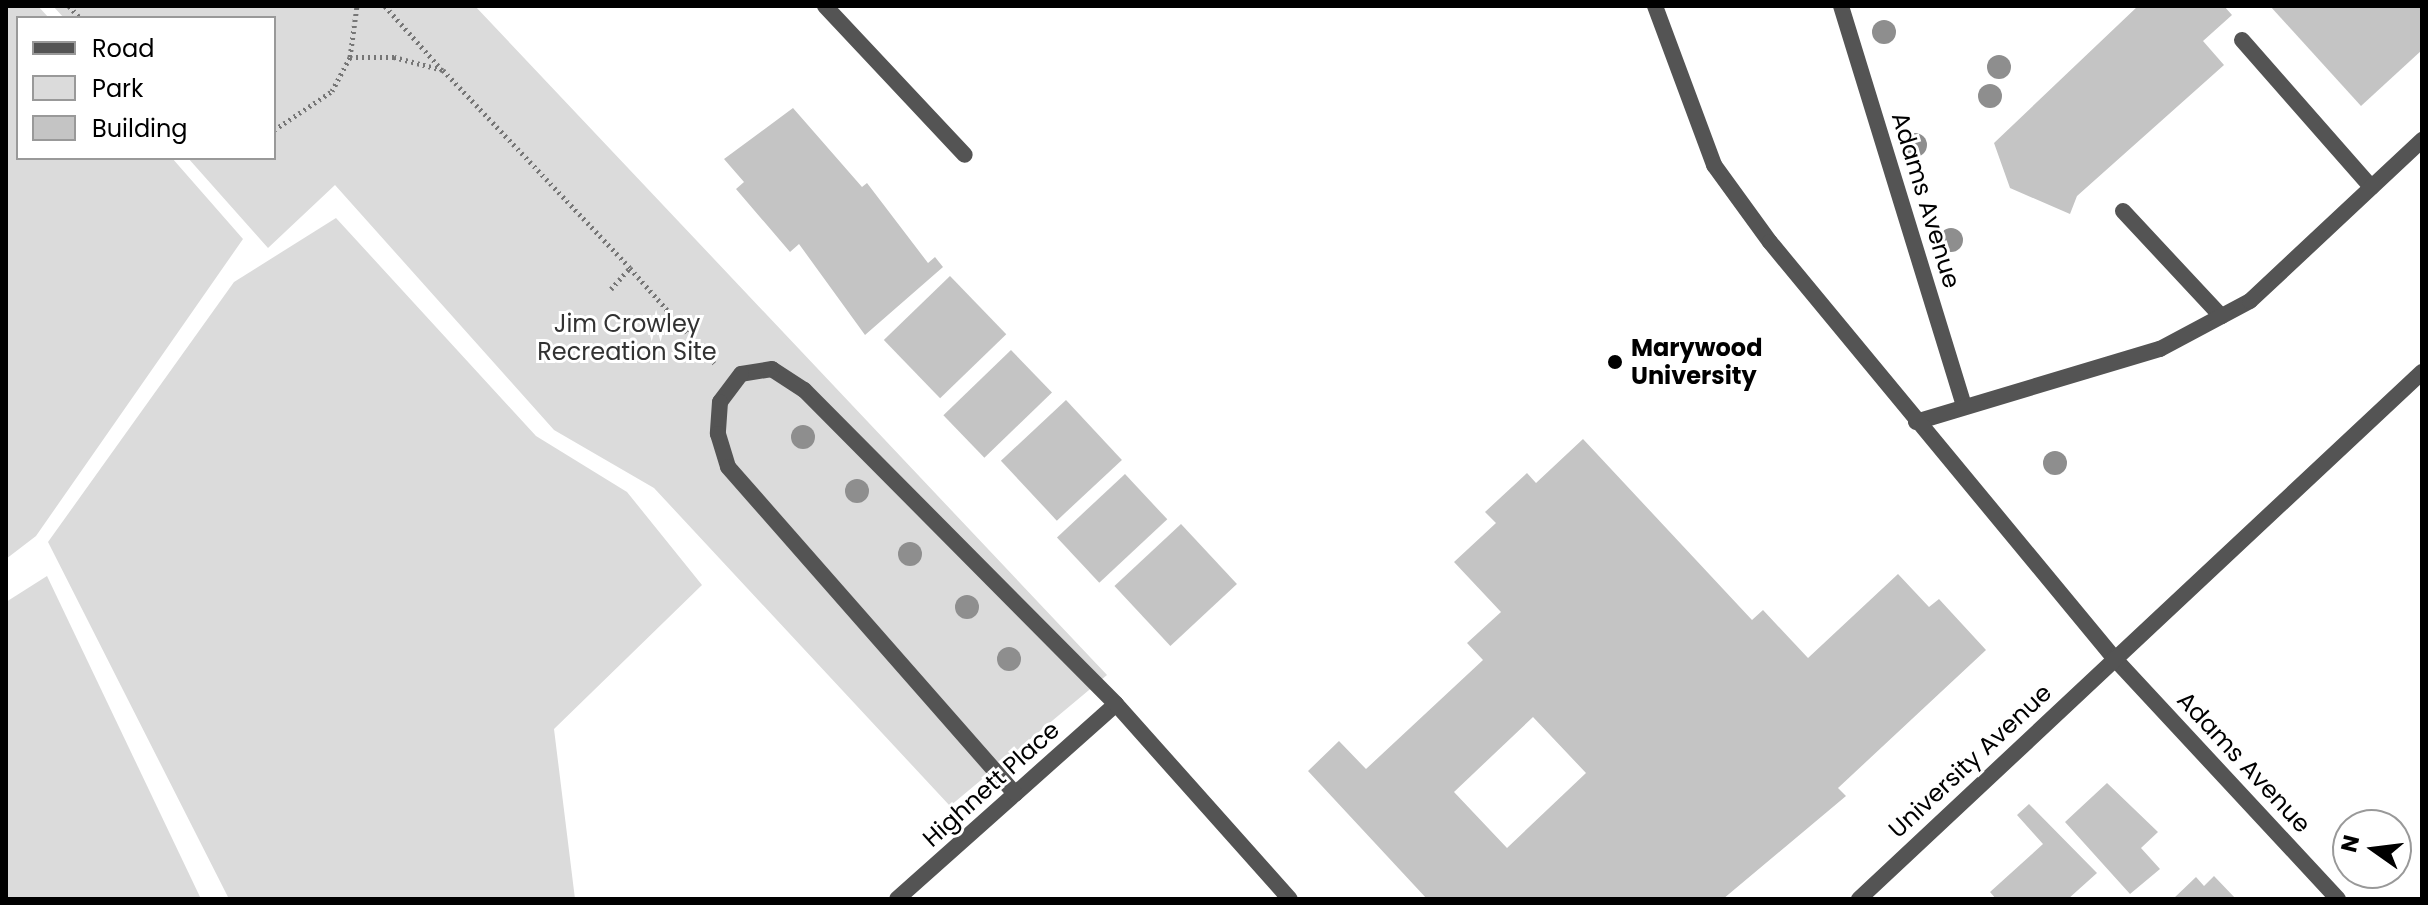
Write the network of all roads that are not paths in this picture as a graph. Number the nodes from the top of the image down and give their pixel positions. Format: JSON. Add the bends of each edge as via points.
{"nodes":[{"id":1,"x":825,"y":6,"type":"edge"},
{"id":2,"x":1655,"y":6,"type":"edge"},
{"id":3,"x":1841,"y":6,"type":"edge"},
{"id":4,"x":2242,"y":40,"type":"dead end"},
{"id":5,"x":2422,"y":140,"type":"edge"},
{"id":6,"x":965,"y":155,"type":"dead end"},
{"id":7,"x":2371,"y":187,"type":"junction"},
{"id":8,"x":2123,"y":211,"type":"dead end"},
{"id":9,"x":2221,"y":316,"type":"junction"},
{"id":10,"x":2422,"y":372,"type":"edge"},
{"id":11,"x":1964,"y":407,"type":"junction"},
{"id":12,"x":1916,"y":422,"type":"junction"},
{"id":13,"x":2114,"y":658,"type":"junction"},
{"id":14,"x":1116,"y":704,"type":"junction"},
{"id":15,"x":1015,"y":794,"type":"junction"},
{"id":16,"x":897,"y":899,"type":"edge"},
{"id":17,"x":1290,"y":899,"type":"edge"},
{"id":18,"x":1859,"y":899,"type":"edge"},
{"id":19,"x":2338,"y":899,"type":"edge"}],
"edges":[{"from":1,"to":6,"type":"street"},
{"from":2,"to":12,"type":"street","name":"Adams Avenue","via":[[1714,165]]},
{"from":3,"to":11,"type":"street","name":"Adams Avenue"},
{"from":4,"to":7,"type":"street"},
{"from":5,"to":7,"type":"street"},
{"from":7,"to":9,"type":"street","via":[[2250,301]]},
{"from":8,"to":9,"type":"street"},
{"from":9,"to":11,"type":"street","via":[[2160,349]]},
{"from":10,"to":13,"type":"street","name":"University Avenue"},
{"from":11,"to":12,"type":"street"},
{"from":12,"to":13,"type":"street","name":"Adams Avenue"},
{"from":13,"to":18,"type":"street","name":"University Avenue"},
{"from":13,"to":19,"type":"street","name":"Adams Avenue"},
{"from":14,"to":15,"type":"street","name":"Highnett Place"},
{"from":14,"to":15,"type":"street","via":[[804,390],[772,369],[741,374],[720,402],[718,434],[728,467]]},
{"from":14,"to":17,"type":"street"},
{"from":15,"to":16,"type":"street","name":"Highnett Place"}]}
